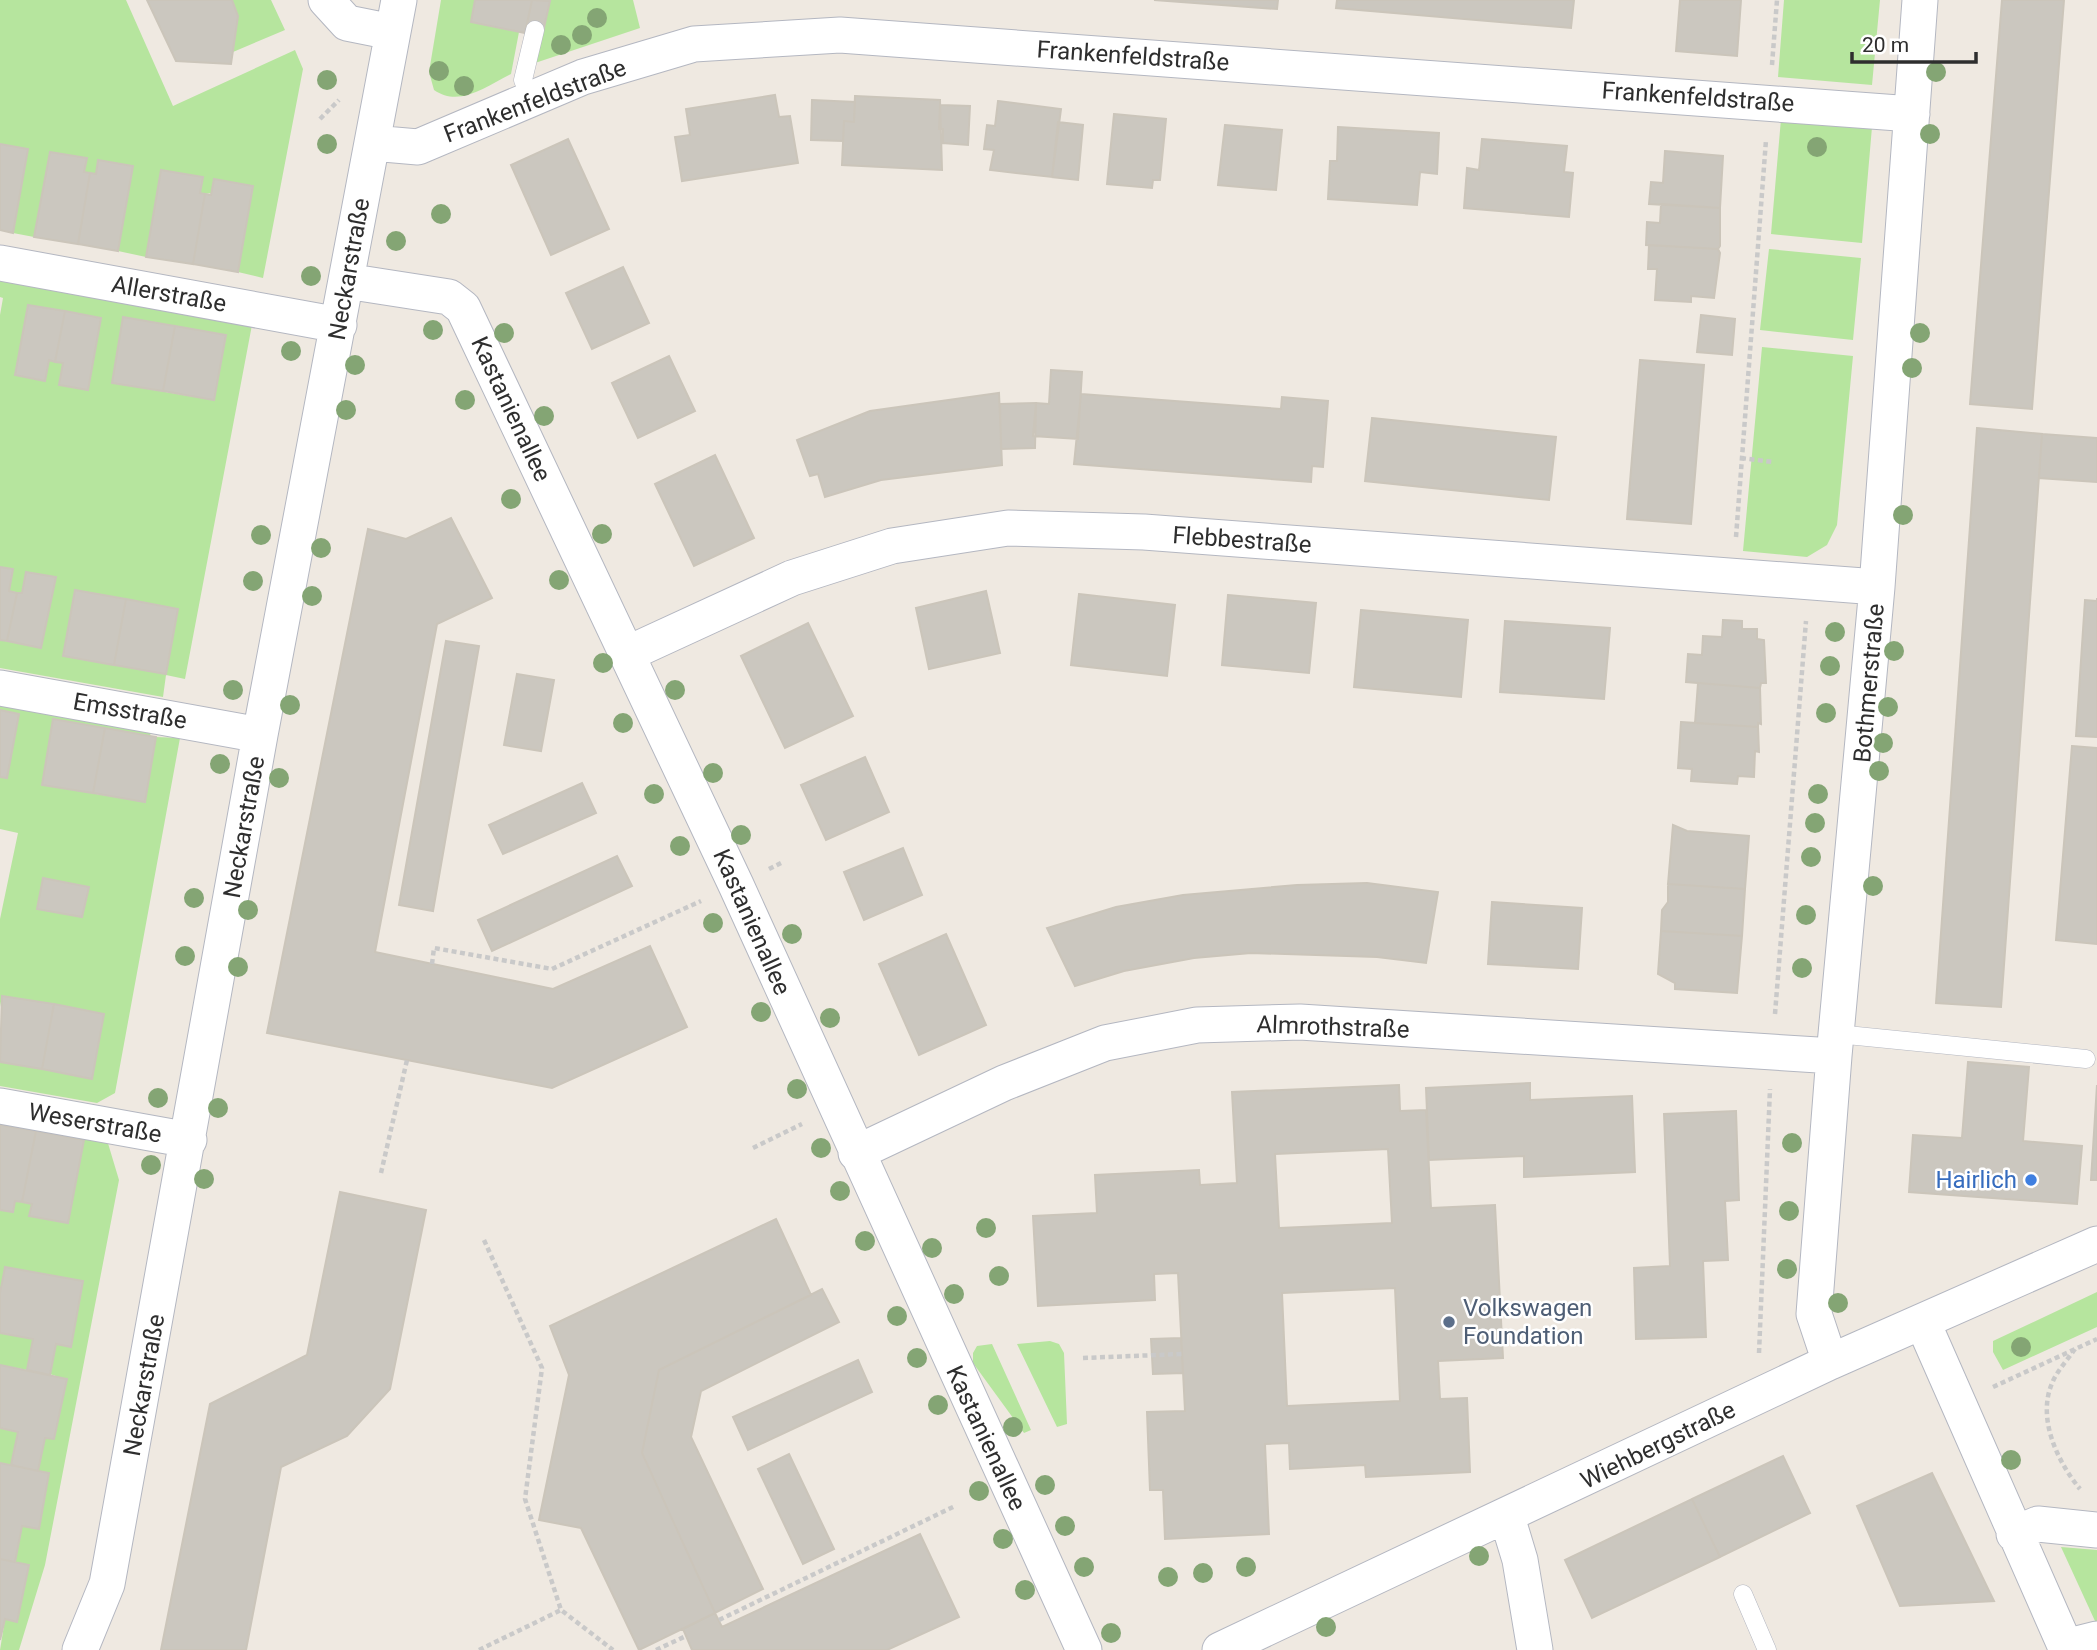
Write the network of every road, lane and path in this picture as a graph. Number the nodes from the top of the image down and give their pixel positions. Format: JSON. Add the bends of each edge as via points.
{"nodes":[{"id":1,"x":326,"y":0,"type":"edge"},
{"id":2,"x":1777,"y":0,"type":"edge"},
{"id":3,"x":1920,"y":0,"type":"edge"},
{"id":4,"x":396,"y":16,"type":"edge"},
{"id":5,"x":535,"y":30,"type":"dead end"},
{"id":6,"x":344,"y":95,"type":"dead end"},
{"id":7,"x":531,"y":99,"type":"junction"},
{"id":8,"x":1769,"y":101,"type":"junction"},
{"id":9,"x":1912,"y":114,"type":"junction"},
{"id":10,"x":320,"y":120,"type":"dead end"},
{"id":11,"x":372,"y":143,"type":"junction"},
{"id":12,"x":0,"y":263,"type":"edge"},
{"id":13,"x":346,"y":281,"type":"junction"},
{"id":14,"x":339,"y":325,"type":"junction"},
{"id":15,"x":1741,"y":458,"type":"junction"},
{"id":16,"x":1773,"y":462,"type":"dead end"},
{"id":17,"x":1732,"y":576,"type":"junction"},
{"id":18,"x":1809,"y":582,"type":"junction"},
{"id":19,"x":1877,"y":587,"type":"junction"},
{"id":20,"x":627,"y":654,"type":"junction"},
{"id":21,"x":0,"y":688,"type":"edge"},
{"id":22,"x":260,"y":735,"type":"junction"},
{"id":23,"x":781,"y":863,"type":"dead end"},
{"id":24,"x":736,"y":885,"type":"junction"},
{"id":25,"x":432,"y":964,"type":"dead end"},
{"id":26,"x":1836,"y":1045,"type":"junction"},
{"id":27,"x":1772,"y":1052,"type":"junction"},
{"id":28,"x":2086,"y":1059,"type":"dead end"},
{"id":29,"x":407,"y":1060,"type":"dead end"},
{"id":30,"x":0,"y":1106,"type":"edge"},
{"id":31,"x":836,"y":1108,"type":"junction"},
{"id":32,"x":189,"y":1140,"type":"junction"},
{"id":33,"x":753,"y":1148,"type":"dead end"},
{"id":34,"x":856,"y":1153,"type":"junction"},
{"id":35,"x":381,"y":1173,"type":"dead end"},
{"id":36,"x":484,"y":1240,"type":"dead end"},
{"id":37,"x":2097,"y":1244,"type":"edge"},
{"id":38,"x":1923,"y":1323,"type":"junction"},
{"id":39,"x":2097,"y":1339,"type":"edge"},
{"id":40,"x":2075,"y":1349,"type":"junction"},
{"id":41,"x":1182,"y":1354,"type":"dead end"},
{"id":42,"x":1759,"y":1355,"type":"dead end"},
{"id":43,"x":1083,"y":1358,"type":"dead end"},
{"id":44,"x":1830,"y":1362,"type":"junction"},
{"id":45,"x":1957,"y":1403,"type":"junction"},
{"id":46,"x":2083,"y":1493,"type":"dead end"},
{"id":47,"x":955,"y":1506,"type":"dead end"},
{"id":48,"x":1507,"y":1517,"type":"junction"},
{"id":49,"x":2097,"y":1530,"type":"edge"},
{"id":50,"x":2014,"y":1534,"type":"junction"},
{"id":51,"x":1743,"y":1594,"type":"dead end"},
{"id":52,"x":561,"y":1611,"type":"junction"},
{"id":53,"x":719,"y":1620,"type":"dead end"},
{"id":54,"x":686,"y":1636,"type":"dead end"},
{"id":55,"x":2076,"y":1645,"type":"edge"},
{"id":56,"x":80,"y":1650,"type":"edge"},
{"id":57,"x":480,"y":1650,"type":"edge"},
{"id":58,"x":613,"y":1650,"type":"edge"},
{"id":59,"x":656,"y":1650,"type":"edge"},
{"id":60,"x":1084,"y":1650,"type":"edge"},
{"id":61,"x":1220,"y":1650,"type":"edge"},
{"id":62,"x":1535,"y":1650,"type":"edge"},
{"id":63,"x":1767,"y":1650,"type":"edge"}],
"edges":[{"from":1,"to":4,"type":"street","via":[[347,23]]},
{"from":2,"to":8,"type":"path"},
{"from":3,"to":9,"type":"street","name":"Bothmerstraße"},
{"from":4,"to":11,"type":"street","name":"Neckarstraße"},
{"from":5,"to":7,"type":"lane","via":[[523,80]]},
{"from":6,"to":10,"type":"path"},
{"from":7,"to":8,"type":"street","name":"Frankenfeldstraße","via":[[583,77],[694,44],[840,35]]},
{"from":7,"to":11,"type":"street","name":"Frankenfeldstraße","via":[[418,147]]},
{"from":8,"to":9,"type":"street","name":"Frankenfeldstraße"},
{"from":8,"to":15,"type":"path"},
{"from":9,"to":19,"type":"street","name":"Bothmerstraße"},
{"from":11,"to":13,"type":"street","name":"Neckarstraße"},
{"from":12,"to":14,"type":"street","name":"Allerstraße"},
{"from":13,"to":14,"type":"street","name":"Neckarstraße"},
{"from":13,"to":20,"type":"street","name":"Kastanienallee","via":[[449,297],[463,308]]},
{"from":14,"to":22,"type":"street","name":"Neckarstraße"},
{"from":15,"to":16,"type":"path"},
{"from":15,"to":17,"type":"path"},
{"from":17,"to":18,"type":"street","name":"Flebbestraße"},
{"from":17,"to":20,"type":"street","name":"Flebbestraße","via":[[1144,532],[1008,528],[892,547],[792,578]]},
{"from":18,"to":19,"type":"street","name":"Flebbestraße"},
{"from":18,"to":27,"type":"path"},
{"from":19,"to":26,"type":"street","name":"Bothmerstraße"},
{"from":20,"to":24,"type":"street","name":"Kastanienallee"},
{"from":21,"to":22,"type":"street","name":"Emsstraße"},
{"from":22,"to":32,"type":"street","name":"Neckarstraße"},
{"from":23,"to":24,"type":"path"},
{"from":24,"to":25,"type":"path","via":[[552,969],[434,948]]},
{"from":24,"to":31,"type":"street","name":"Kastanienallee"},
{"from":26,"to":27,"type":"street","name":"Almrothstraße"},
{"from":26,"to":28,"type":"lane"},
{"from":26,"to":44,"type":"street","name":"Bothmerstraße","via":[[1814,1314]]},
{"from":27,"to":34,"type":"street","name":"Almrothstraße","via":[[1300,1022],[1197,1026],[1105,1043],[1004,1083]]},
{"from":27,"to":42,"type":"path"},
{"from":29,"to":35,"type":"path"},
{"from":30,"to":32,"type":"street","name":"Weserstraße"},
{"from":31,"to":33,"type":"path"},
{"from":31,"to":34,"type":"street","name":"Kastanienallee"},
{"from":32,"to":56,"type":"street","name":"Neckarstraße","via":[[107,1584]]},
{"from":34,"to":60,"type":"street","name":"Kastanienallee"},
{"from":36,"to":52,"type":"path","via":[[542,1368],[525,1499]]},
{"from":37,"to":38,"type":"street","name":"Wiehbergstraße"},
{"from":38,"to":44,"type":"street","name":"Wiehbergstraße"},
{"from":38,"to":45,"type":"street"},
{"from":39,"to":40,"type":"path"},
{"from":40,"to":45,"type":"path"},
{"from":40,"to":46,"type":"path","via":[[2052,1381],[2047,1407],[2052,1444]]},
{"from":41,"to":43,"type":"path"},
{"from":44,"to":48,"type":"street","name":"Wiehbergstraße"},
{"from":45,"to":50,"type":"street"},
{"from":47,"to":53,"type":"path"},
{"from":48,"to":61,"type":"street","name":"Wiehbergstraße"},
{"from":48,"to":62,"type":"street","via":[[1520,1560]]},
{"from":49,"to":50,"type":"street","via":[[2038,1524]]},
{"from":50,"to":55,"type":"street"},
{"from":51,"to":63,"type":"lane"},
{"from":52,"to":57,"type":"path"},
{"from":52,"to":58,"type":"path"},
{"from":54,"to":59,"type":"path"}]}
